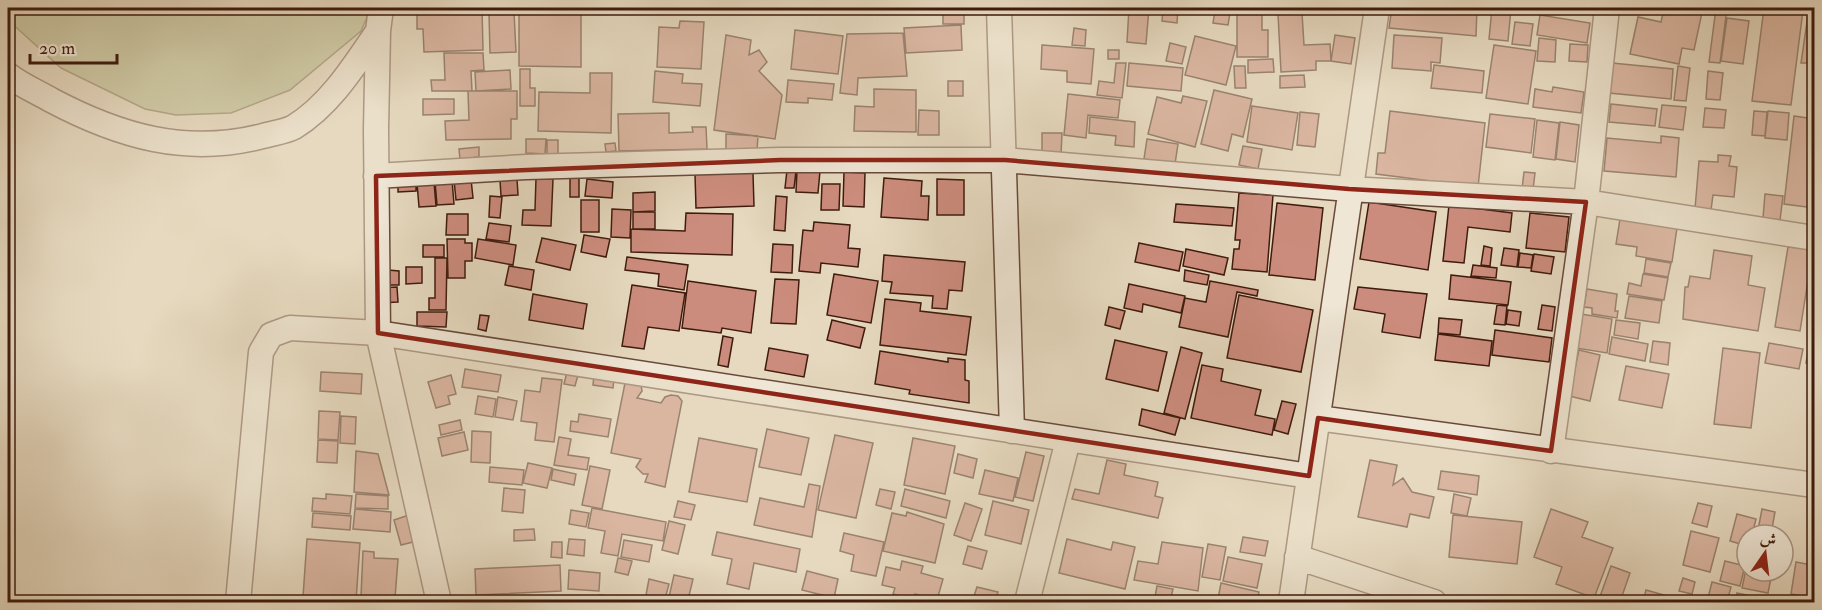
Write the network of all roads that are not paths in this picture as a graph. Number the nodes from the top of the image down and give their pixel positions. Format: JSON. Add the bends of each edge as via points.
{"nodes":[{"id":1,"x":381,"y":8,"type":"edge"},
{"id":2,"x":999,"y":8,"type":"edge"},
{"id":3,"x":1377,"y":8,"type":"edge"},
{"id":4,"x":1607,"y":8,"type":"edge"},
{"id":5,"x":378,"y":31,"type":"junction"},
{"id":6,"x":8,"y":75,"type":"edge"},
{"id":7,"x":1005,"y":160,"type":"junction"},
{"id":8,"x":376,"y":176,"type":"junction"},
{"id":9,"x":1349,"y":189,"type":"junction"},
{"id":10,"x":1586,"y":202,"type":"junction"},
{"id":11,"x":1815,"y":238,"type":"edge"},
{"id":12,"x":378,"y":333,"type":"junction"},
{"id":13,"x":1318,"y":418,"type":"junction"},
{"id":14,"x":1012,"y":431,"type":"junction"},
{"id":15,"x":1068,"y":440,"type":"junction"},
{"id":16,"x":1551,"y":451,"type":"junction"},
{"id":17,"x":1309,"y":476,"type":"junction"},
{"id":18,"x":1815,"y":485,"type":"edge"},
{"id":19,"x":1297,"y":557,"type":"junction"},
{"id":20,"x":238,"y":603,"type":"edge"},
{"id":21,"x":439,"y":603,"type":"edge"},
{"id":22,"x":1027,"y":603,"type":"edge"},
{"id":23,"x":1291,"y":603,"type":"edge"},
{"id":24,"x":1434,"y":603,"type":"edge"}],
"edges":[{"from":1,"to":5,"type":"street"},
{"from":2,"to":7,"type":"street"},
{"from":3,"to":9,"type":"street"},
{"from":4,"to":10,"type":"street"},
{"from":5,"to":6,"type":"street","via":[[318,109],[291,129],[247,140],[183,144],[134,136],[83,117]]},
{"from":5,"to":8,"type":"street"},
{"from":7,"to":8,"type":"street","via":[[780,160],[526,167]]},
{"from":7,"to":9,"type":"street"},
{"from":7,"to":14,"type":"street"},
{"from":8,"to":12,"type":"street"},
{"from":9,"to":10,"type":"street"},
{"from":9,"to":13,"type":"street"},
{"from":10,"to":11,"type":"street"},
{"from":10,"to":16,"type":"street"},
{"from":12,"to":14,"type":"street"},
{"from":12,"to":20,"type":"street","via":[[290,328],[271,335],[261,352]]},
{"from":12,"to":21,"type":"street"},
{"from":13,"to":16,"type":"street"},
{"from":13,"to":17,"type":"street"},
{"from":14,"to":15,"type":"street"},
{"from":15,"to":17,"type":"street"},
{"from":15,"to":22,"type":"street"},
{"from":16,"to":18,"type":"street"},
{"from":17,"to":19,"type":"street"},
{"from":19,"to":23,"type":"street"},
{"from":19,"to":24,"type":"street"}]}
